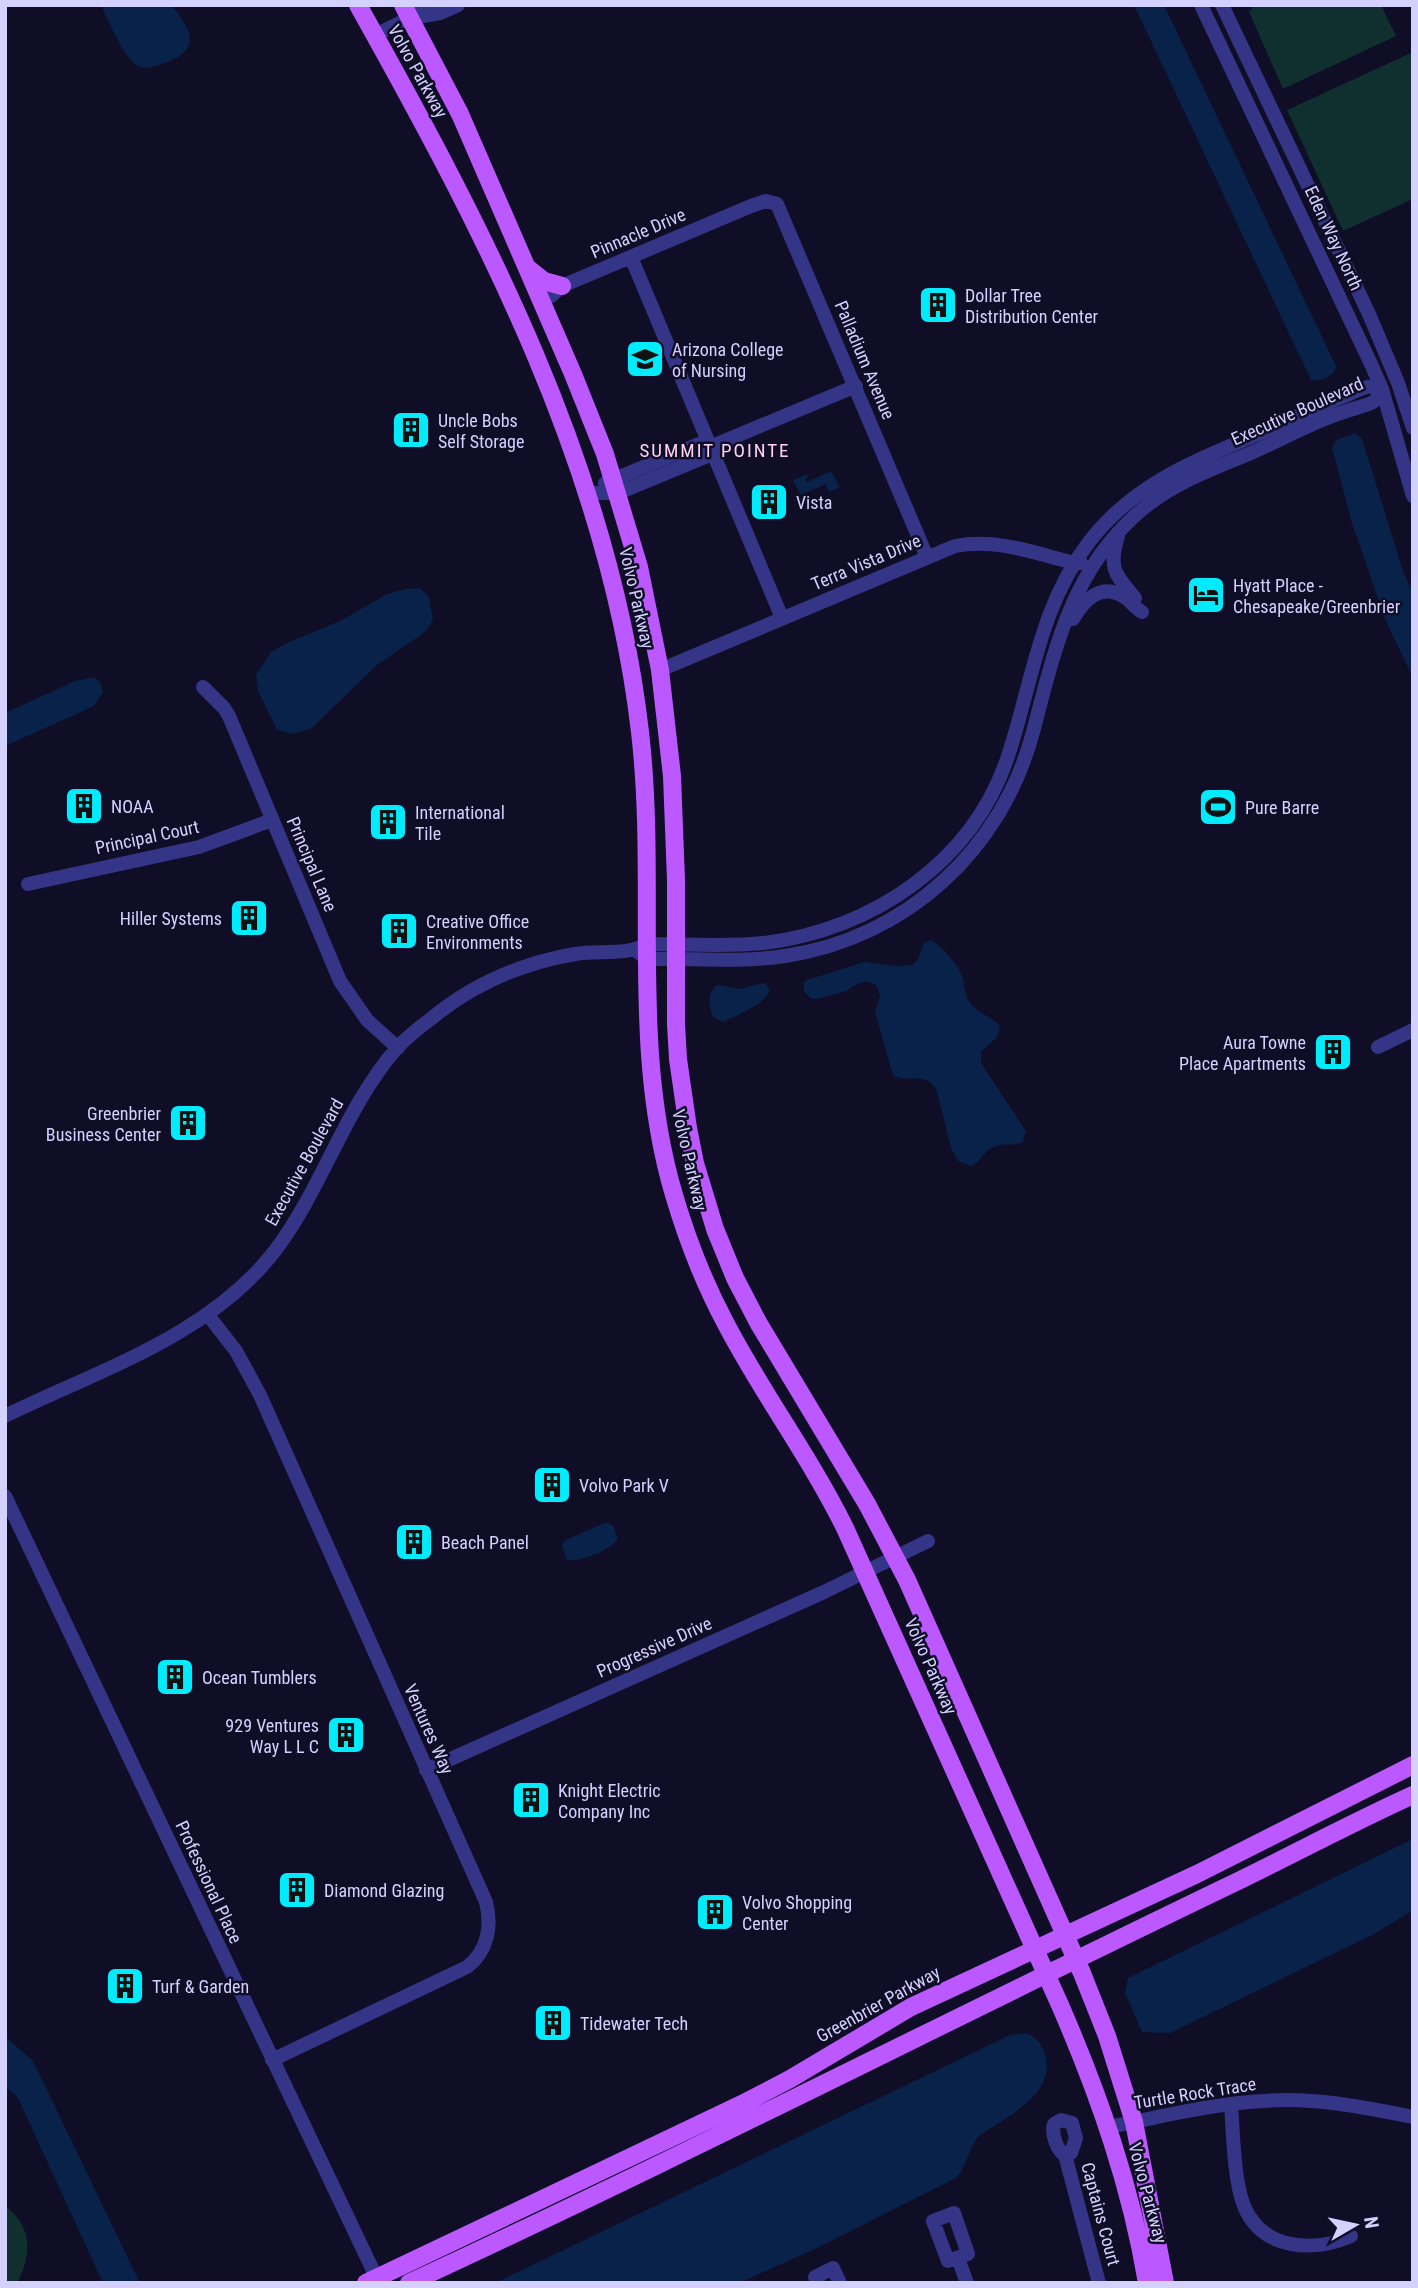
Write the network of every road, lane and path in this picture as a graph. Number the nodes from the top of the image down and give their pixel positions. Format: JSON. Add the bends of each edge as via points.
{"nodes":[{"id":1,"x":358,"y":5,"type":"edge"},
{"id":2,"x":426,"y":5,"type":"edge"},
{"id":3,"x":458,"y":5,"type":"edge"},
{"id":4,"x":1201,"y":5,"type":"edge"},
{"id":5,"x":1222,"y":5,"type":"edge"},
{"id":6,"x":407,"y":12,"type":"edge"},
{"id":7,"x":375,"y":35,"type":"junction"},
{"id":8,"x":456,"y":186,"type":"junction"},
{"id":9,"x":751,"y":206,"type":"joint"},
{"id":10,"x":631,"y":257,"type":"junction"},
{"id":11,"x":526,"y":265,"type":"junction"},
{"id":12,"x":562,"y":286,"type":"junction"},
{"id":13,"x":541,"y":300,"type":"junction"},
{"id":14,"x":1413,"y":378,"type":"edge"},
{"id":15,"x":1398,"y":383,"type":"junction"},
{"id":16,"x":856,"y":386,"type":"junction"},
{"id":17,"x":1382,"y":389,"type":"junction"},
{"id":18,"x":1413,"y":428,"type":"edge"},
{"id":19,"x":710,"y":447,"type":"junction"},
{"id":20,"x":615,"y":486,"type":"junction"},
{"id":21,"x":588,"y":493,"type":"junction"},
{"id":22,"x":1413,"y":496,"type":"edge"},
{"id":23,"x":1119,"y":533,"type":"junction"},
{"id":24,"x":927,"y":556,"type":"junction"},
{"id":25,"x":1097,"y":561,"type":"junction"},
{"id":26,"x":1074,"y":563,"type":"junction"},
{"id":27,"x":782,"y":618,"type":"junction"},
{"id":28,"x":1055,"y":651,"type":"junction"},
{"id":29,"x":660,"y":670,"type":"junction"},
{"id":30,"x":202,"y":687,"type":"dead end"},
{"id":31,"x":272,"y":820,"type":"junction"},
{"id":32,"x":28,"y":884,"type":"dead end"},
{"id":33,"x":644,"y":951,"type":"junction"},
{"id":34,"x":676,"y":951,"type":"junction"},
{"id":35,"x":1412,"y":1030,"type":"edge"},
{"id":36,"x":1378,"y":1047,"type":"dead end"},
{"id":37,"x":398,"y":1048,"type":"junction"},
{"id":38,"x":208,"y":1315,"type":"junction"},
{"id":39,"x":5,"y":1416,"type":"edge"},
{"id":40,"x":5,"y":1496,"type":"edge"},
{"id":41,"x":928,"y":1541,"type":"dead end"},
{"id":42,"x":895,"y":1557,"type":"junction"},
{"id":43,"x":865,"y":1572,"type":"junction"},
{"id":44,"x":1411,"y":1769,"type":"edge"},
{"id":45,"x":426,"y":1770,"type":"junction"},
{"id":46,"x":1413,"y":1795,"type":"edge"},
{"id":47,"x":1066,"y":1936,"type":"junction"},
{"id":48,"x":1034,"y":1949,"type":"junction"},
{"id":49,"x":1076,"y":1959,"type":"junction"},
{"id":50,"x":1046,"y":1975,"type":"junction"},
{"id":51,"x":272,"y":2060,"type":"junction"},
{"id":52,"x":1231,"y":2104,"type":"junction"},
{"id":53,"x":1413,"y":2117,"type":"edge"},
{"id":54,"x":1135,"y":2122,"type":"junction"},
{"id":55,"x":1109,"y":2127,"type":"junction"},
{"id":56,"x":1065,"y":2155,"type":"dead end"},
{"id":57,"x":1351,"y":2236,"type":"dead end"},
{"id":58,"x":958,"y":2258,"type":"dead end"},
{"id":59,"x":374,"y":2281,"type":"edge"},
{"id":60,"x":409,"y":2283,"type":"edge"},
{"id":61,"x":818,"y":2283,"type":"edge"},
{"id":62,"x":840,"y":2283,"type":"edge"},
{"id":63,"x":967,"y":2283,"type":"edge"},
{"id":64,"x":1099,"y":2283,"type":"edge"},
{"id":65,"x":1147,"y":2283,"type":"edge"},
{"id":66,"x":1165,"y":2283,"type":"edge"}],
"edges":[{"from":1,"to":7,"type":"main road","name":"Volvo Parkway"},
{"from":2,"to":6,"type":"street"},
{"from":3,"to":6,"type":"street","via":[[440,13]]},
{"from":4,"to":17,"type":"street","name":"Eden Way North"},
{"from":5,"to":15,"type":"street","name":"Eden Way North"},
{"from":6,"to":7,"type":"street"},
{"from":6,"to":11,"type":"main road","name":"Volvo Parkway","via":[[460,114]]},
{"from":7,"to":8,"type":"main road","name":"Volvo Parkway"},
{"from":8,"to":13,"type":"main road","via":[[470,201],[515,295],[523,301]]},
{"from":8,"to":21,"type":"main road","name":"Volvo Parkway","via":[[544,378]]},
{"from":9,"to":10,"type":"street","name":"Pinnacle Drive"},
{"from":9,"to":16,"type":"street","name":"Palladium Avenue","via":[[770,202],[781,209]]},
{"from":10,"to":12,"type":"street","name":"Pinnacle Drive"},
{"from":10,"to":19,"type":"street"},
{"from":11,"to":12,"type":"main road","via":[[544,281]]},
{"from":11,"to":13,"type":"main road","name":"Volvo Parkway"},
{"from":12,"to":13,"type":"street","name":"Pinnacle Drive"},
{"from":13,"to":20,"type":"main road","name":"Volvo Parkway"},
{"from":14,"to":15,"type":"street"},
{"from":15,"to":17,"type":"street"},
{"from":15,"to":18,"type":"street","name":"Eden Way North"},
{"from":16,"to":19,"type":"street"},
{"from":16,"to":24,"type":"street","name":"Palladium Avenue"},
{"from":17,"to":22,"type":"street","name":"Eden Way North"},
{"from":17,"to":23,"type":"street","name":"Executive Boulevard","via":[[1374,402],[1182,483],[1144,508]]},
{"from":17,"to":26,"type":"street","name":"Executive Boulevard","via":[[1368,387],[1298,414],[1169,473],[1119,510]]},
{"from":19,"to":20,"type":"street","via":[[705,457]]},
{"from":19,"to":27,"type":"street"},
{"from":20,"to":21,"type":"street"},
{"from":20,"to":29,"type":"main road","name":"Volvo Parkway","via":[[639,567]]},
{"from":21,"to":33,"type":"main road","name":"Volvo Parkway","via":[[617,599],[637,709],[646,813]]},
{"from":23,"to":25,"type":"street","name":"Executive Boulevard"},
{"from":23,"to":28,"type":"street","via":[[1113,555],[1115,571],[1142,612],[1116,593],[1098,593],[1082,605]]},
{"from":24,"to":26,"type":"street","name":"Terra Vista Drive","via":[[977,544],[1028,550]]},
{"from":24,"to":27,"type":"street","name":"Terra Vista Drive"},
{"from":25,"to":26,"type":"street","name":"Terra Vista Drive"},
{"from":25,"to":28,"type":"street","name":"Executive Boulevard","via":[[1066,615]]},
{"from":26,"to":34,"type":"street","name":"Executive Boulevard","via":[[1046,620],[1003,770],[978,817],[942,860],[891,900],[827,930],[765,943]]},
{"from":27,"to":29,"type":"street","name":"Terra Vista Drive"},
{"from":28,"to":34,"type":"street","name":"Executive Boulevard","via":[[1028,751],[1008,800],[966,860],[929,895],[869,932],[818,950],[766,958]]},
{"from":29,"to":34,"type":"main road","name":"Volvo Parkway","via":[[674,804]]},
{"from":30,"to":31,"type":"street","name":"Principal Lane","via":[[229,716]]},
{"from":31,"to":32,"type":"street","name":"Principal Court","via":[[199,847]]},
{"from":31,"to":37,"type":"street","name":"Principal Lane","via":[[340,981],[367,1020]]},
{"from":33,"to":34,"type":"street","name":"Executive Boulevard"},
{"from":33,"to":37,"type":"street","name":"Executive Boulevard","via":[[574,954],[506,973],[462,996]]},
{"from":33,"to":43,"type":"main road","name":"Volvo Parkway","via":[[652,1088],[664,1158],[696,1260],[725,1323],[833,1504]]},
{"from":34,"to":42,"type":"main road","name":"Volvo Parkway","via":[[682,1094],[695,1163],[715,1229],[763,1332]]},
{"from":35,"to":36,"type":"street"},
{"from":37,"to":38,"type":"street","name":"Executive Boulevard","via":[[371,1082],[312,1194],[275,1252]]},
{"from":38,"to":39,"type":"street","name":"Executive Boulevard","via":[[168,1339]]},
{"from":38,"to":45,"type":"street","name":"Ventures Way","via":[[252,1379]]},
{"from":40,"to":51,"type":"street","name":"Professional Place"},
{"from":41,"to":42,"type":"street","name":"Progressive Drive"},
{"from":42,"to":43,"type":"street","name":"Progressive Drive"},
{"from":42,"to":47,"type":"main road","name":"Volvo Parkway"},
{"from":43,"to":45,"type":"street","name":"Progressive Drive"},
{"from":43,"to":48,"type":"main road","name":"Volvo Parkway"},
{"from":44,"to":47,"type":"main road","name":"Greenbrier Parkway"},
{"from":45,"to":51,"type":"street","name":"Ventures Way","via":[[486,1902],[490,1926],[483,1948],[461,1971]]},
{"from":46,"to":49,"type":"main road"},
{"from":47,"to":48,"type":"main road","name":"Greenbrier Parkway"},
{"from":47,"to":49,"type":"main road","name":"Volvo Parkway"},
{"from":48,"to":50,"type":"main road","name":"Volvo Parkway"},
{"from":48,"to":59,"type":"main road","name":"Greenbrier Parkway","via":[[911,2007],[742,2104]]},
{"from":49,"to":50,"type":"main road"},
{"from":49,"to":54,"type":"main road","name":"Volvo Parkway"},
{"from":50,"to":55,"type":"main road","name":"Volvo Parkway"},
{"from":50,"to":60,"type":"main road"},
{"from":51,"to":59,"type":"street","name":"Professional Place"},
{"from":52,"to":53,"type":"street","name":"Turtle Rock Trace","via":[[1317,2102]]},
{"from":52,"to":54,"type":"street","name":"Turtle Rock Trace"},
{"from":52,"to":57,"type":"street","via":[[1241,2197],[1254,2223],[1270,2237],[1293,2245],[1324,2245]]},
{"from":54,"to":55,"type":"street","name":"Turtle Rock Trace"},
{"from":54,"to":66,"type":"main road","name":"Volvo Parkway"},
{"from":55,"to":65,"type":"main road","name":"Volvo Parkway"},
{"from":56,"to":64,"type":"street","name":"Captains Court"},
{"from":58,"to":63,"type":"street"},
{"from":61,"to":62,"type":"street","via":[[815,2277],[833,2268]]}]}
